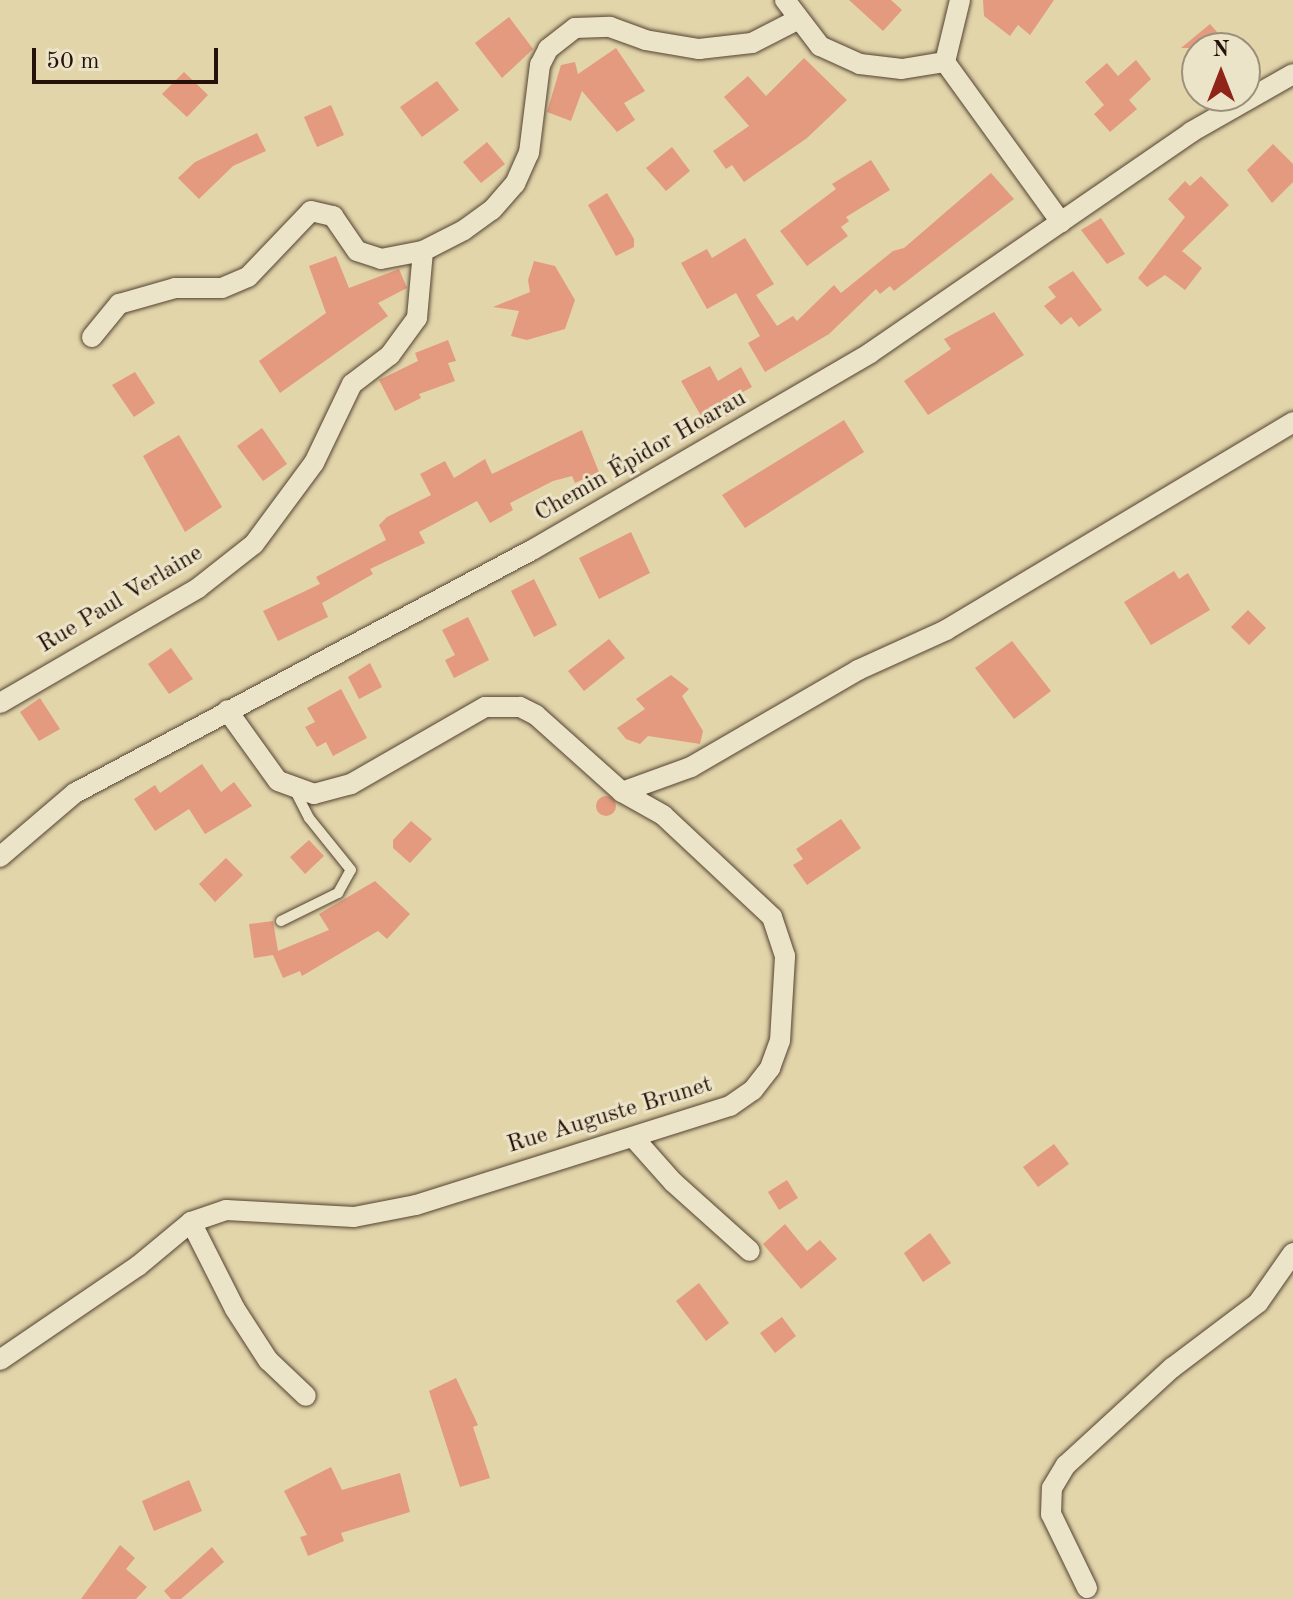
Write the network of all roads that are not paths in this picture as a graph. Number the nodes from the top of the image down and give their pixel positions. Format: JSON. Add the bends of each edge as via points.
{"nodes":[{"id":1,"x":785,"y":0,"type":"edge"},
{"id":2,"x":960,"y":0,"type":"edge"},
{"id":3,"x":797,"y":20,"type":"junction"},
{"id":4,"x":945,"y":62,"type":"junction"},
{"id":5,"x":1293,"y":74,"type":"edge"},
{"id":6,"x":1061,"y":222,"type":"junction"},
{"id":7,"x":423,"y":251,"type":"junction"},
{"id":8,"x":92,"y":337,"type":"dead end"},
{"id":9,"x":1293,"y":422,"type":"edge"},
{"id":10,"x":0,"y":703,"type":"edge"},
{"id":11,"x":227,"y":710,"type":"junction"},
{"id":12,"x":295,"y":790,"type":"junction"},
{"id":13,"x":622,"y":792,"type":"junction"},
{"id":14,"x":0,"y":857,"type":"edge"},
{"id":15,"x":281,"y":921,"type":"dead end"},
{"id":16,"x":633,"y":1137,"type":"junction"},
{"id":17,"x":191,"y":1222,"type":"junction"},
{"id":18,"x":750,"y":1251,"type":"dead end"},
{"id":19,"x":1293,"y":1253,"type":"edge"},
{"id":20,"x":0,"y":1360,"type":"edge"},
{"id":21,"x":306,"y":1396,"type":"dead end"},
{"id":22,"x":1087,"y":1588,"type":"dead end"}],
"edges":[{"from":1,"to":3,"type":"street"},
{"from":2,"to":4,"type":"street"},
{"from":3,"to":4,"type":"street","via":[[820,46],[860,64],[902,69]]},
{"from":3,"to":7,"type":"street","via":[[752,43],[699,49],[593,24],[560,36],[540,65],[529,153],[515,184],[492,210]]},
{"from":4,"to":6,"type":"street"},
{"from":5,"to":6,"type":"street","name":"Chemin Épidor Hoarau","via":[[1191,132]]},
{"from":6,"to":11,"type":"street","name":"Chemin Épidor Hoarau","via":[[843,369],[532,550]]},
{"from":7,"to":8,"type":"street","via":[[368,257],[347,242],[333,216],[311,211],[248,277],[222,288],[175,288],[119,304]]},
{"from":7,"to":10,"type":"street","name":"Rue Paul Verlaine","via":[[417,318],[390,355],[352,384],[314,463],[254,544],[198,588]]},
{"from":9,"to":13,"type":"street","via":[[946,630],[858,670],[691,767]]},
{"from":11,"to":12,"type":"street","via":[[266,767]]},
{"from":11,"to":14,"type":"street","name":"Chemin Épidor Hoarau","via":[[75,793]]},
{"from":12,"to":13,"type":"street","name":"Rue Auguste Brunet","via":[[333,792],[469,714],[502,705],[536,715]]},
{"from":12,"to":15,"type":"lane","via":[[309,818],[351,870],[338,893]]},
{"from":13,"to":16,"type":"street","name":"Rue Auguste Brunet","via":[[663,815],[772,917],[785,956],[780,1041],[753,1090],[730,1106]]},
{"from":16,"to":17,"type":"street","name":"Rue Auguste Brunet","via":[[416,1205],[354,1217],[226,1210]]},
{"from":16,"to":18,"type":"street","via":[[673,1182]]},
{"from":17,"to":20,"type":"street","name":"Rue Auguste Brunet","via":[[138,1266]]},
{"from":17,"to":21,"type":"street","via":[[268,1360]]},
{"from":19,"to":22,"type":"street","via":[[1258,1303],[1172,1368],[1066,1465],[1052,1488],[1051,1514]]}]}
